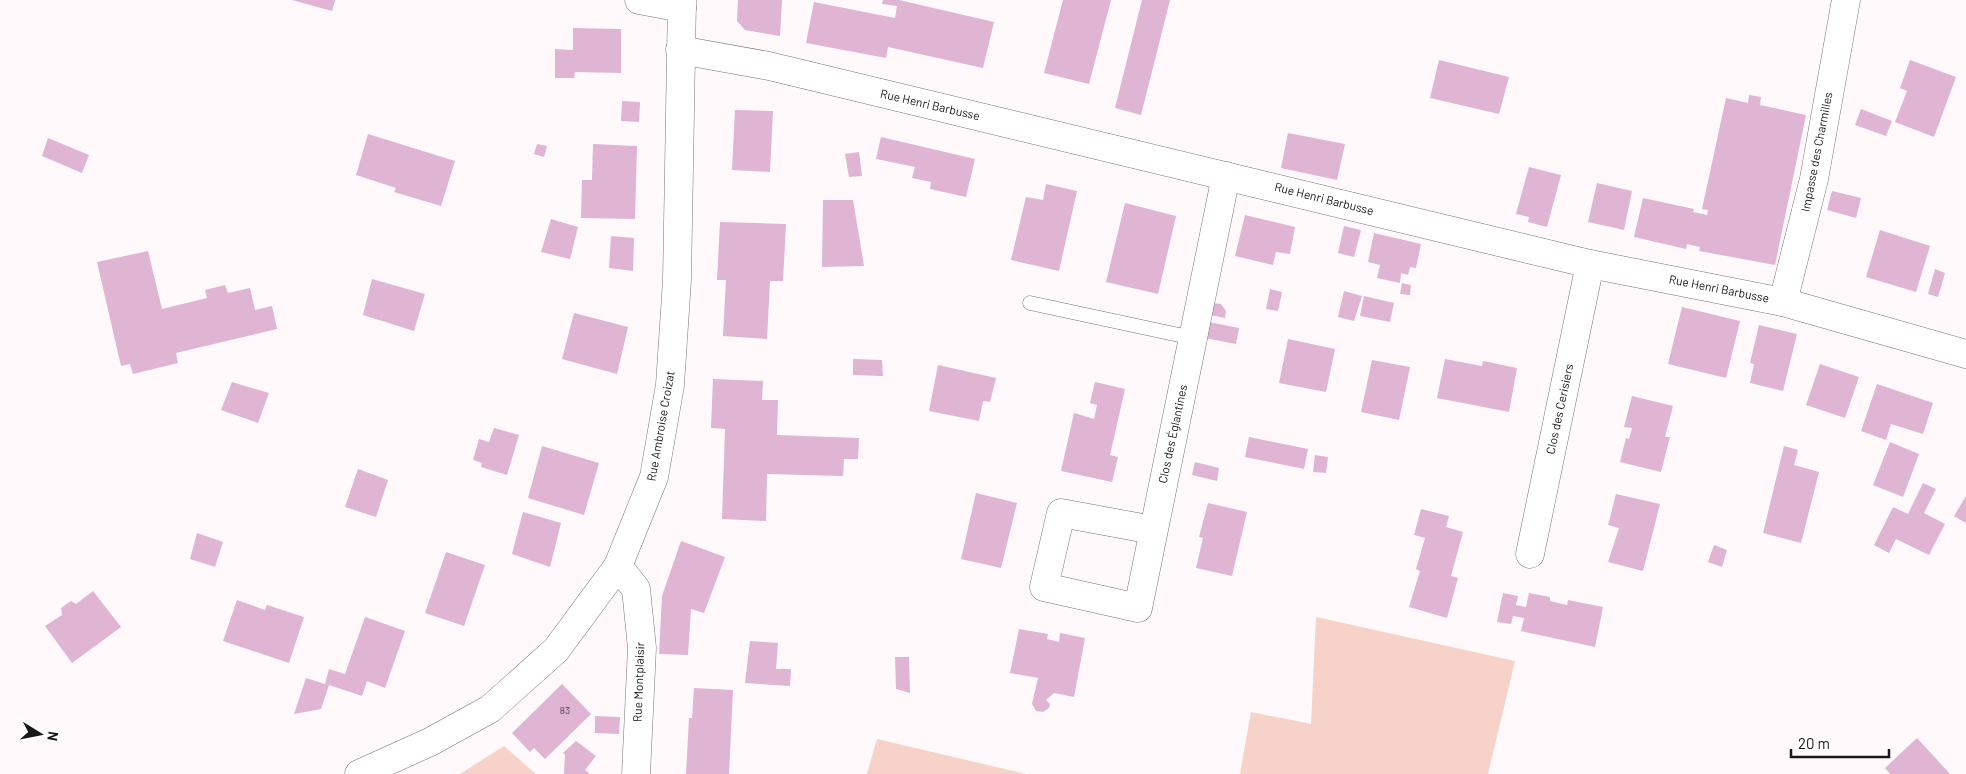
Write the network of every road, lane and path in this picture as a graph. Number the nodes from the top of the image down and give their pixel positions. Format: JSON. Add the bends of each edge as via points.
{"nodes":[{"id":1,"x":639,"y":0,"type":"edge"},
{"id":2,"x":1846,"y":0,"type":"edge"},
{"id":3,"x":682,"y":4,"type":"edge"},
{"id":4,"x":680,"y":50,"type":"junction"},
{"id":5,"x":1226,"y":176,"type":"junction"},
{"id":6,"x":1590,"y":264,"type":"junction"},
{"id":7,"x":1783,"y":302,"type":"junction"},
{"id":8,"x":1030,"y":304,"type":"dead end"},
{"id":9,"x":1193,"y":338,"type":"junction"},
{"id":10,"x":1966,"y":354,"type":"edge"},
{"id":11,"x":1153,"y":530,"type":"junction"},
{"id":12,"x":1530,"y":554,"type":"dead end"},
{"id":13,"x":618,"y":566,"type":"junction"},
{"id":14,"x":359,"y":774,"type":"edge"},
{"id":15,"x":636,"y":774,"type":"edge"}],
"edges":[{"from":1,"to":3,"type":"street"},
{"from":2,"to":7,"type":"street","name":"Impasse des Charmilles","via":[[1814,179]]},
{"from":3,"to":4,"type":"street","name":"Rue Ambroise Croizat"},
{"from":4,"to":5,"type":"street","name":"Rue Henri Barbusse","via":[[770,66]]},
{"from":4,"to":13,"type":"street","name":"Rue Ambroise Croizat","via":[[677,280],[670,385],[654,477]]},
{"from":5,"to":6,"type":"street","name":"Rue Henri Barbusse"},
{"from":5,"to":9,"type":"street","name":"Clos des Églantines"},
{"from":6,"to":7,"type":"street","name":"Rue Henri Barbusse"},
{"from":6,"to":12,"type":"street","name":"Clos des Cerisiers"},
{"from":7,"to":10,"type":"street","name":"Rue Henri Barbusse"},
{"from":8,"to":9,"type":"lane"},
{"from":9,"to":11,"type":"street","name":"Clos des Églantines"},
{"from":11,"to":11,"type":"street","name":"Clos des Églantines","via":[[1138,608],[1044,587],[1061,512]]},
{"from":13,"to":14,"type":"street","name":"Rue Ambroise Croizat","via":[[556,650],[490,708],[430,742]]},
{"from":13,"to":15,"type":"street","name":"Rue Montplaisir","via":[[636,589],[642,648]]}]}
